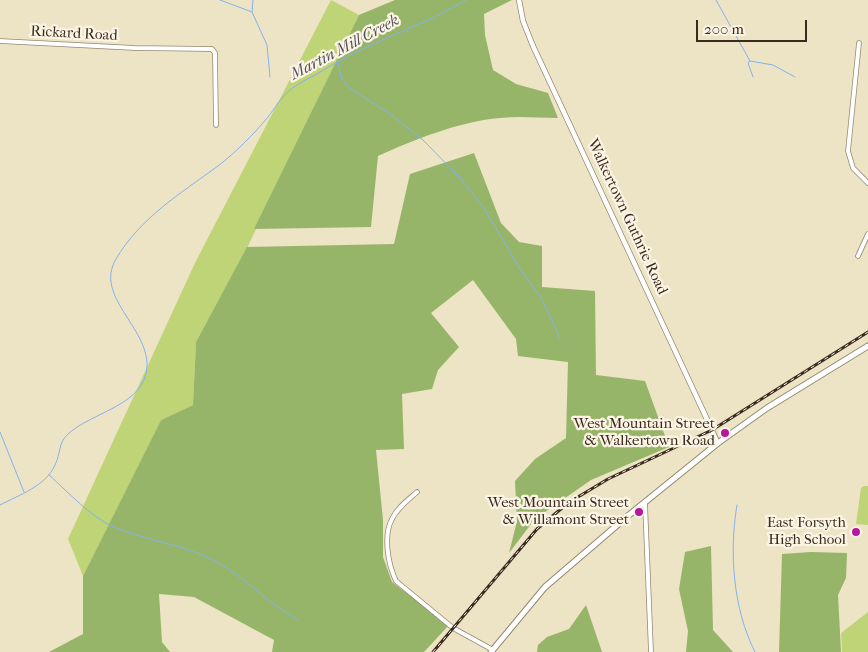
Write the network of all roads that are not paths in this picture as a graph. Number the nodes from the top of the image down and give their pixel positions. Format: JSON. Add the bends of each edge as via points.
{"nodes":[{"id":1,"x":519,"y":0,"type":"edge"},
{"id":2,"x":0,"y":41,"type":"edge"},
{"id":3,"x":859,"y":43,"type":"dead end"},
{"id":4,"x":216,"y":124,"type":"dead end"},
{"id":5,"x":868,"y":183,"type":"edge"},
{"id":6,"x":868,"y":234,"type":"edge"},
{"id":7,"x":858,"y":256,"type":"dead end"},
{"id":8,"x":868,"y":346,"type":"edge"},
{"id":9,"x":712,"y":430,"type":"joint"},
{"id":10,"x":718,"y":443,"type":"junction"},
{"id":11,"x":417,"y":492,"type":"dead end"},
{"id":12,"x":644,"y":503,"type":"junction"},
{"id":13,"x":492,"y":651,"type":"edge"},
{"id":14,"x":651,"y":652,"type":"edge"}],
"edges":[{"from":1,"to":9,"type":"street","name":"Walkertown Guthrie Road","via":[[533,46]]},
{"from":2,"to":4,"type":"street","name":"Rickard Road","via":[[212,49],[215,53]]},
{"from":3,"to":5,"type":"street","via":[[848,151],[855,172]]},
{"from":6,"to":7,"type":"street"},
{"from":8,"to":10,"type":"main road","via":[[767,408]]},
{"from":9,"to":10,"type":"street","name":"Walkertown Guthrie Road"},
{"from":10,"to":12,"type":"main road"},
{"from":11,"to":13,"type":"street","via":[[395,514],[389,527],[391,572],[396,581],[453,628]]},
{"from":12,"to":13,"type":"main road","via":[[545,587]]},
{"from":12,"to":14,"type":"street"}]}
